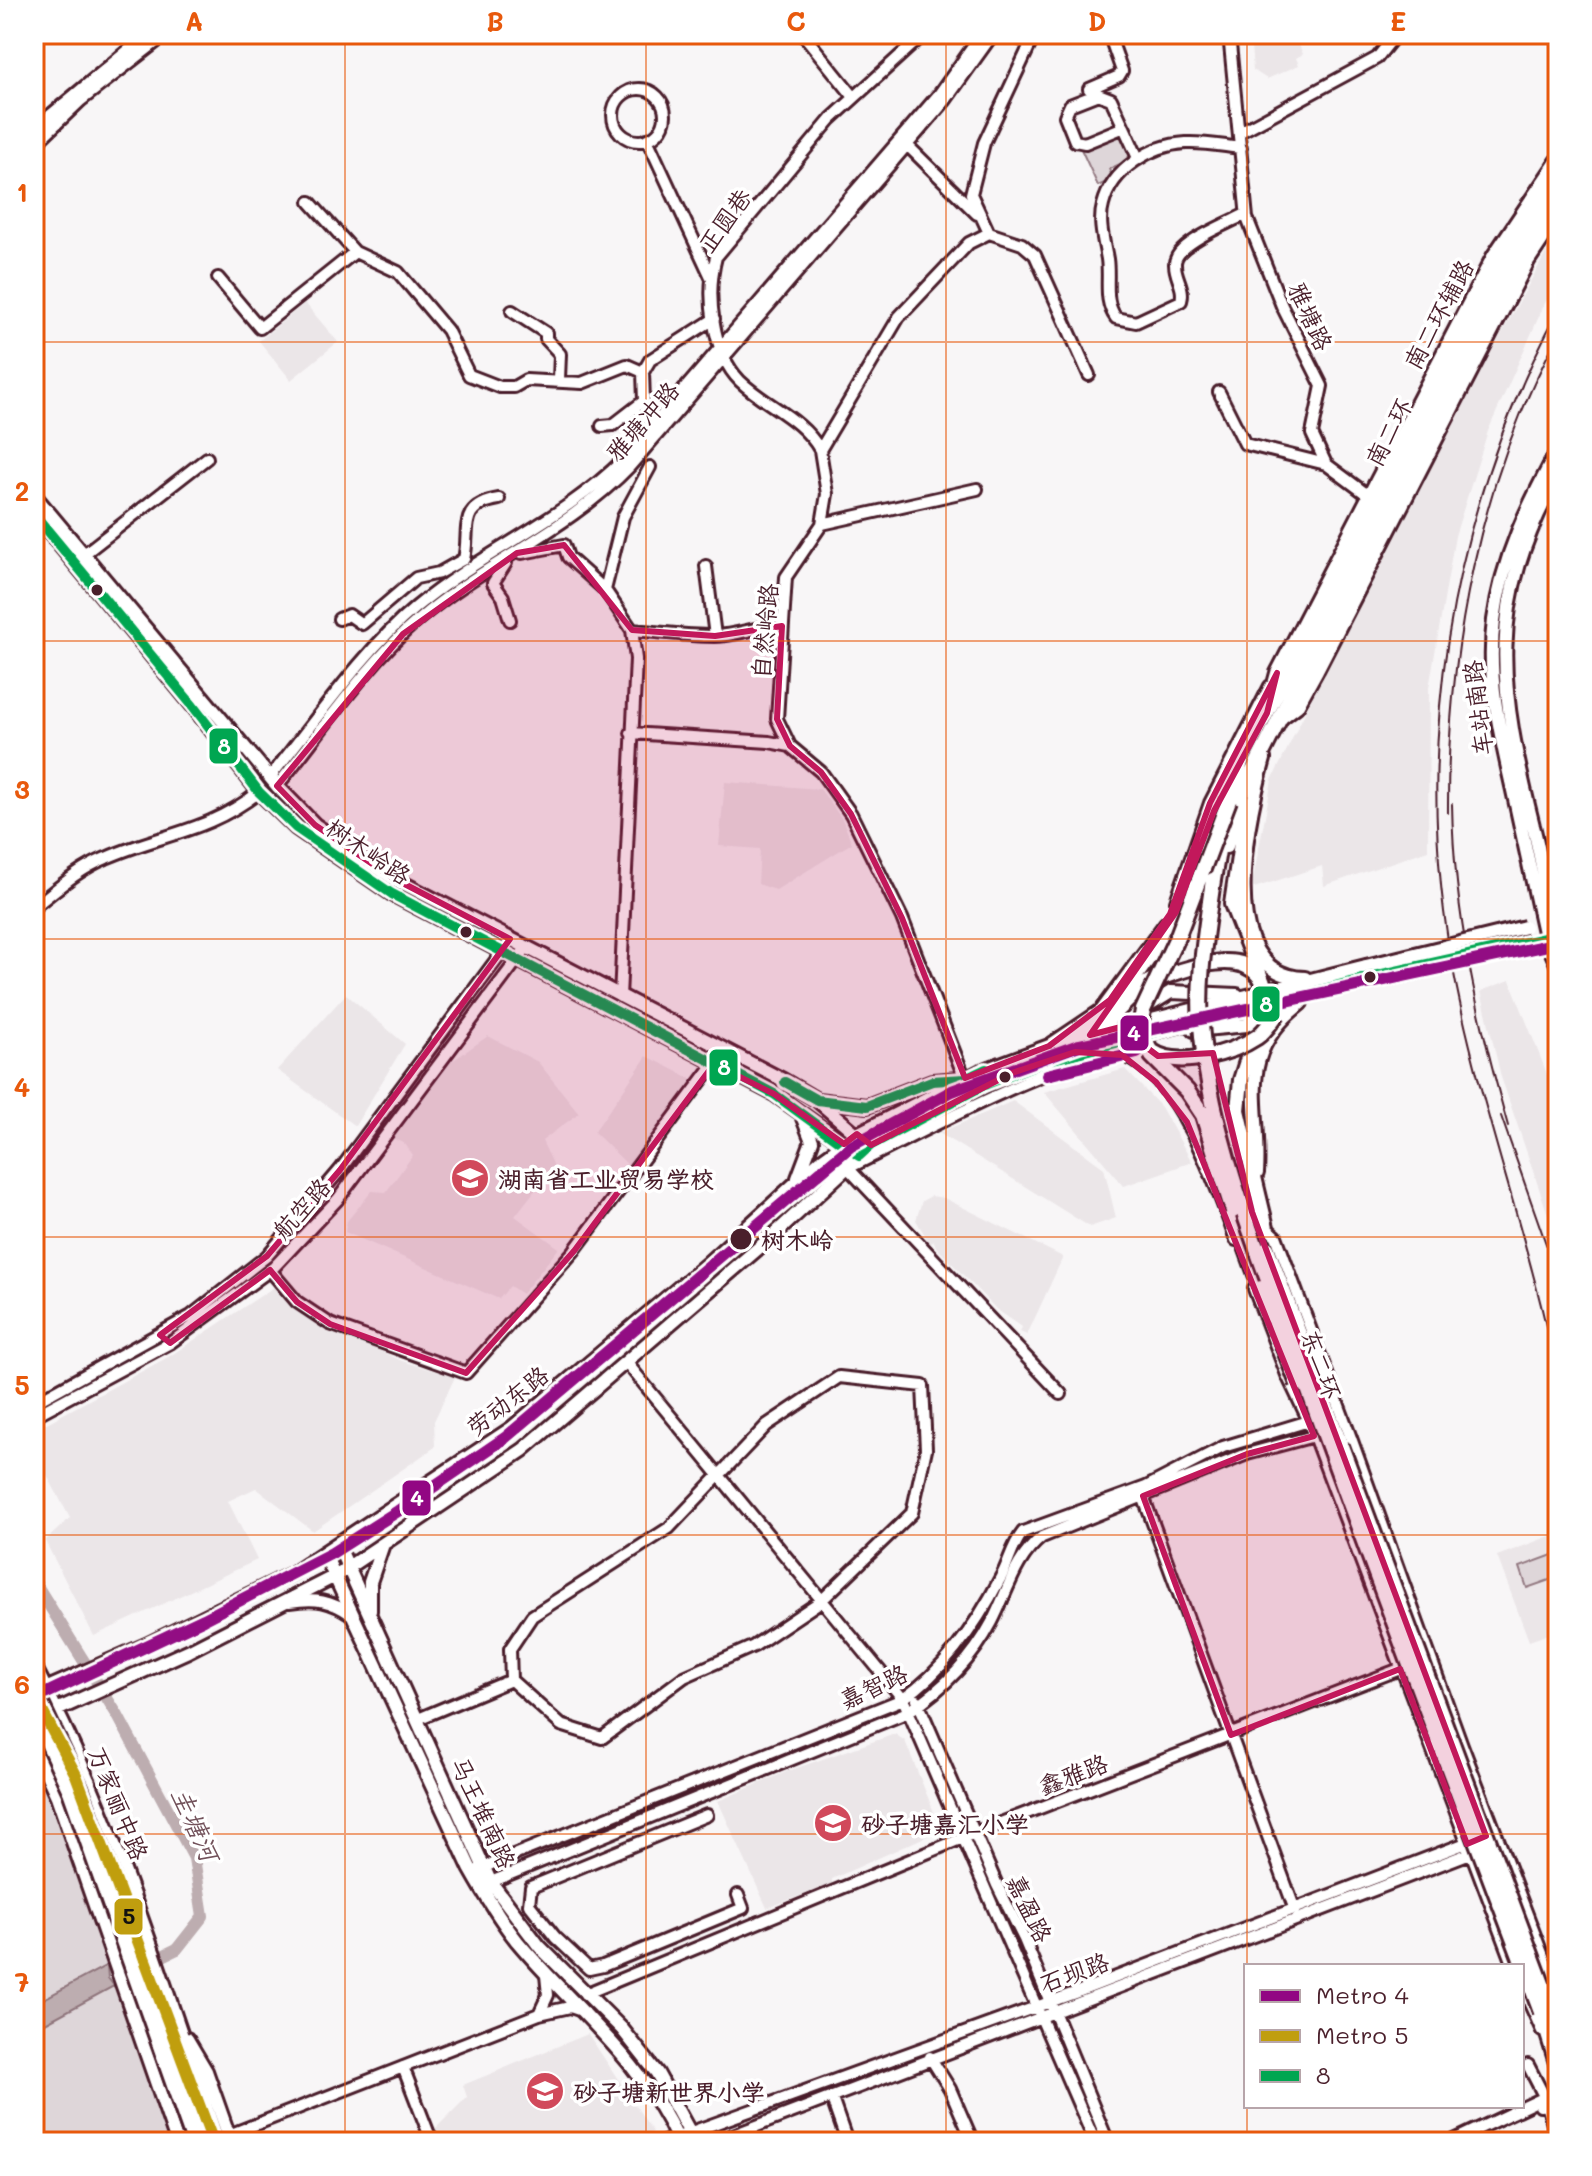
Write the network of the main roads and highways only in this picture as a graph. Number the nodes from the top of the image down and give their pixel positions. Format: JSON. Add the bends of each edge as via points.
{"nodes":[{"id":1,"x":149,"y":34,"type":"edge"},
{"id":2,"x":165,"y":34,"type":"edge"},
{"id":3,"x":41,"y":123,"type":"edge"},
{"id":4,"x":34,"y":144,"type":"edge"},
{"id":5,"x":1558,"y":160,"type":"edge"},
{"id":6,"x":1558,"y":177,"type":"edge"},
{"id":7,"x":1558,"y":196,"type":"edge"},
{"id":8,"x":1558,"y":216,"type":"edge"},
{"id":9,"x":1558,"y":450,"type":"edge"},
{"id":10,"x":1558,"y":475,"type":"edge"},
{"id":11,"x":34,"y":495,"type":"edge"},
{"id":12,"x":34,"y":514,"type":"edge"},
{"id":13,"x":1274,"y":715,"type":"junction"},
{"id":14,"x":1271,"y":736,"type":"junction"},
{"id":15,"x":1249,"y":764,"type":"junction"},
{"id":16,"x":1229,"y":800,"type":"junction"},
{"id":17,"x":1538,"y":878,"type":"junction"},
{"id":18,"x":1551,"y":922,"type":"edge"},
{"id":19,"x":1554,"y":937,"type":"edge"},
{"id":20,"x":1558,"y":966,"type":"edge"},
{"id":21,"x":1367,"y":971,"type":"junction"},
{"id":22,"x":1320,"y":983,"type":"junction"},
{"id":23,"x":1249,"y":996,"type":"junction"},
{"id":24,"x":1143,"y":1010,"type":"junction"},
{"id":25,"x":1271,"y":1011,"type":"junction"},
{"id":26,"x":1158,"y":1032,"type":"junction"},
{"id":27,"x":1077,"y":1045,"type":"junction"},
{"id":28,"x":1142,"y":1052,"type":"junction"},
{"id":29,"x":965,"y":1079,"type":"junction"},
{"id":30,"x":817,"y":1100,"type":"junction"},
{"id":31,"x":799,"y":1111,"type":"junction"},
{"id":32,"x":857,"y":1134,"type":"junction"},
{"id":33,"x":844,"y":1144,"type":"junction"},
{"id":34,"x":871,"y":1145,"type":"junction"},
{"id":35,"x":859,"y":1156,"type":"junction"},
{"id":36,"x":1256,"y":1182,"type":"junction"},
{"id":37,"x":795,"y":1184,"type":"junction"},
{"id":38,"x":1275,"y":1266,"type":"junction"},
{"id":39,"x":1320,"y":1437,"type":"junction"},
{"id":40,"x":383,"y":1544,"type":"junction"},
{"id":41,"x":338,"y":1545,"type":"junction"},
{"id":42,"x":325,"y":1555,"type":"junction"},
{"id":43,"x":349,"y":1567,"type":"junction"},
{"id":44,"x":335,"y":1576,"type":"junction"},
{"id":45,"x":370,"y":1614,"type":"junction"},
{"id":46,"x":34,"y":1666,"type":"edge"},
{"id":47,"x":38,"y":1690,"type":"edge"},
{"id":48,"x":56,"y":1710,"type":"junction"},
{"id":49,"x":34,"y":1711,"type":"edge"},
{"id":50,"x":34,"y":1720,"type":"edge"},
{"id":51,"x":34,"y":1746,"type":"edge"},
{"id":52,"x":477,"y":1870,"type":"junction"},
{"id":53,"x":486,"y":1884,"type":"junction"},
{"id":54,"x":1550,"y":2005,"type":"edge"},
{"id":55,"x":1558,"y":2027,"type":"edge"},
{"id":56,"x":1558,"y":2066,"type":"edge"},
{"id":57,"x":693,"y":2136,"type":"edge"},
{"id":58,"x":226,"y":2140,"type":"edge"},
{"id":59,"x":678,"y":2140,"type":"edge"},
{"id":60,"x":177,"y":2142,"type":"edge"},
{"id":61,"x":194,"y":2142,"type":"edge"},
{"id":62,"x":208,"y":2142,"type":"edge"}],
"edges":[{"from":1,"to":3,"type":"main road"},
{"from":2,"to":3,"type":"main road"},
{"from":3,"to":4,"type":"main road"},
{"from":5,"to":13,"type":"main road","name":"南二环辅路","via":[[1494,255],[1277,673]]},
{"from":6,"to":13,"type":"highway","name":"南二环","via":[[1505,254]]},
{"from":7,"to":13,"type":"highway","name":"南二环","via":[[1507,276]]},
{"from":8,"to":13,"type":"main road","via":[[1528,261],[1297,706]]},
{"from":9,"to":17,"type":"main road","name":"车站南路","via":[[1526,508],[1509,555],[1492,643],[1496,714]]},
{"from":10,"to":17,"type":"main road","name":"车站南路","via":[[1537,511],[1515,574],[1503,648],[1509,723]]},
{"from":11,"to":30,"type":"main road","name":"树木岭路","via":[[315,825],[393,878]]},
{"from":12,"to":31,"type":"main road","name":"树木岭路","via":[[259,792],[296,828],[369,880]]},
{"from":13,"to":14,"type":"highway","name":"东二环"},
{"from":13,"to":15,"type":"highway","name":"东二环"},
{"from":14,"to":15,"type":"highway","name":"东二环"},
{"from":14,"to":22,"type":"main road","via":[[1241,894],[1252,935],[1266,961],[1279,973]]},
{"from":15,"to":16,"type":"highway","name":"东二环"},
{"from":15,"to":27,"type":"main road","via":[[1214,811],[1176,912],[1116,1000]]},
{"from":15,"to":27,"type":"highway","via":[[1231,896],[1263,983],[1255,970],[1238,962],[1174,974],[1142,986]]},
{"from":15,"to":38,"type":"highway","name":"东二环","bridge":true,"via":[[1226,847],[1210,961],[1209,1019],[1238,1164]]},
{"from":16,"to":24,"type":"highway","bridge":true},
{"from":16,"to":39,"type":"highway","name":"东二环","bridge":true,"via":[[1202,964],[1204,1050],[1238,1191]]},
{"from":17,"to":18,"type":"main road","name":"车站南路"},
{"from":18,"to":19,"type":"main road","name":"车站南路"},
{"from":18,"to":21,"type":"main road","bridge":true},
{"from":19,"to":20,"type":"main road","name":"车站南路"},
{"from":19,"to":21,"type":"main road","bridge":true},
{"from":21,"to":22,"type":"main road"},
{"from":22,"to":23,"type":"main road"},
{"from":22,"to":25,"type":"highway"},
{"from":22,"to":26,"type":"main road"},
{"from":22,"to":36,"type":"main road","via":[[1271,1036],[1253,1075]]},
{"from":23,"to":24,"type":"main road","bridge":true,"via":[[1171,992]]},
{"from":23,"to":27,"type":"main road"},
{"from":24,"to":28,"type":"highway","bridge":true},
{"from":25,"to":26,"type":"main road","via":[[1230,1029]]},
{"from":25,"to":28,"type":"highway","bridge":true,"via":[[1254,1039],[1211,1053],[1173,1059]]},
{"from":25,"to":36,"type":"highway","via":[[1249,1054],[1238,1110]]},
{"from":26,"to":27,"type":"main road"},
{"from":27,"to":28,"type":"main road"},
{"from":27,"to":29,"type":"main road","via":[[1049,1046]]},
{"from":27,"to":34,"type":"main road","name":"劳动东路","via":[[984,1085]]},
{"from":28,"to":39,"type":"highway","bridge":true,"via":[[1187,1091],[1203,1115],[1288,1364]]},
{"from":29,"to":30,"type":"main road","via":[[932,1081],[867,1106]]},
{"from":29,"to":32,"type":"main road","name":"劳动东路"},
{"from":30,"to":32,"type":"main road","name":"树木岭路"},
{"from":31,"to":33,"type":"main road","name":"树木岭路"},
{"from":31,"to":37,"type":"main road","via":[[812,1141]]},
{"from":32,"to":33,"type":"main road","name":"劳动东路"},
{"from":32,"to":34,"type":"main road","name":"树木岭路"},
{"from":33,"to":35,"type":"main road","name":"树木岭路"},
{"from":33,"to":37,"type":"main road","name":"劳动东路"},
{"from":34,"to":35,"type":"main road","name":"劳动东路"},
{"from":35,"to":40,"type":"main road","name":"劳动东路","via":[[523,1450]]},
{"from":36,"to":38,"type":"highway","bridge":true},
{"from":37,"to":41,"type":"main road","name":"劳动东路","via":[[512,1428]]},
{"from":38,"to":54,"type":"highway","name":"东二环","bridge":true},
{"from":39,"to":54,"type":"highway","name":"东二环","bridge":true},
{"from":40,"to":43,"type":"main road","name":"劳动东路"},
{"from":40,"to":45,"type":"main road","via":[[370,1582]]},
{"from":41,"to":42,"type":"main road","name":"劳动东路"},
{"from":41,"to":43,"type":"main road","name":"马王堆南路"},
{"from":42,"to":44,"type":"main road","name":"马王堆南路"},
{"from":42,"to":47,"type":"main road","name":"劳动东路"},
{"from":43,"to":44,"type":"main road","name":"劳动东路"},
{"from":43,"to":45,"type":"main road","name":"马王堆南路"},
{"from":44,"to":48,"type":"main road","name":"劳动东路"},
{"from":44,"to":52,"type":"main road","name":"马王堆南路"},
{"from":45,"to":52,"type":"main road","name":"马王堆南路"},
{"from":46,"to":47,"type":"main road","name":"万家丽中路"},
{"from":47,"to":48,"type":"main road","name":"万家丽中路"},
{"from":47,"to":62,"type":"highway","bridge":true,"via":[[80,1787]]},
{"from":48,"to":50,"type":"main road","name":"劳动东路"},
{"from":48,"to":58,"type":"main road","name":"万家丽中路","via":[[89,1781],[175,2018]]},
{"from":49,"to":61,"type":"highway","bridge":true,"via":[[70,1791]]},
{"from":51,"to":60,"type":"main road","via":[[57,1796]]},
{"from":52,"to":53,"type":"main road","name":"马王堆南路"},
{"from":53,"to":57,"type":"main road","name":"马王堆南路","via":[[622,2029],[657,2073]]},
{"from":53,"to":59,"type":"main road","name":"马王堆南路","via":[[516,1939],[611,2038]]},
{"from":54,"to":55,"type":"highway"},
{"from":54,"to":56,"type":"highway","via":[[1551,2047]]}]}
